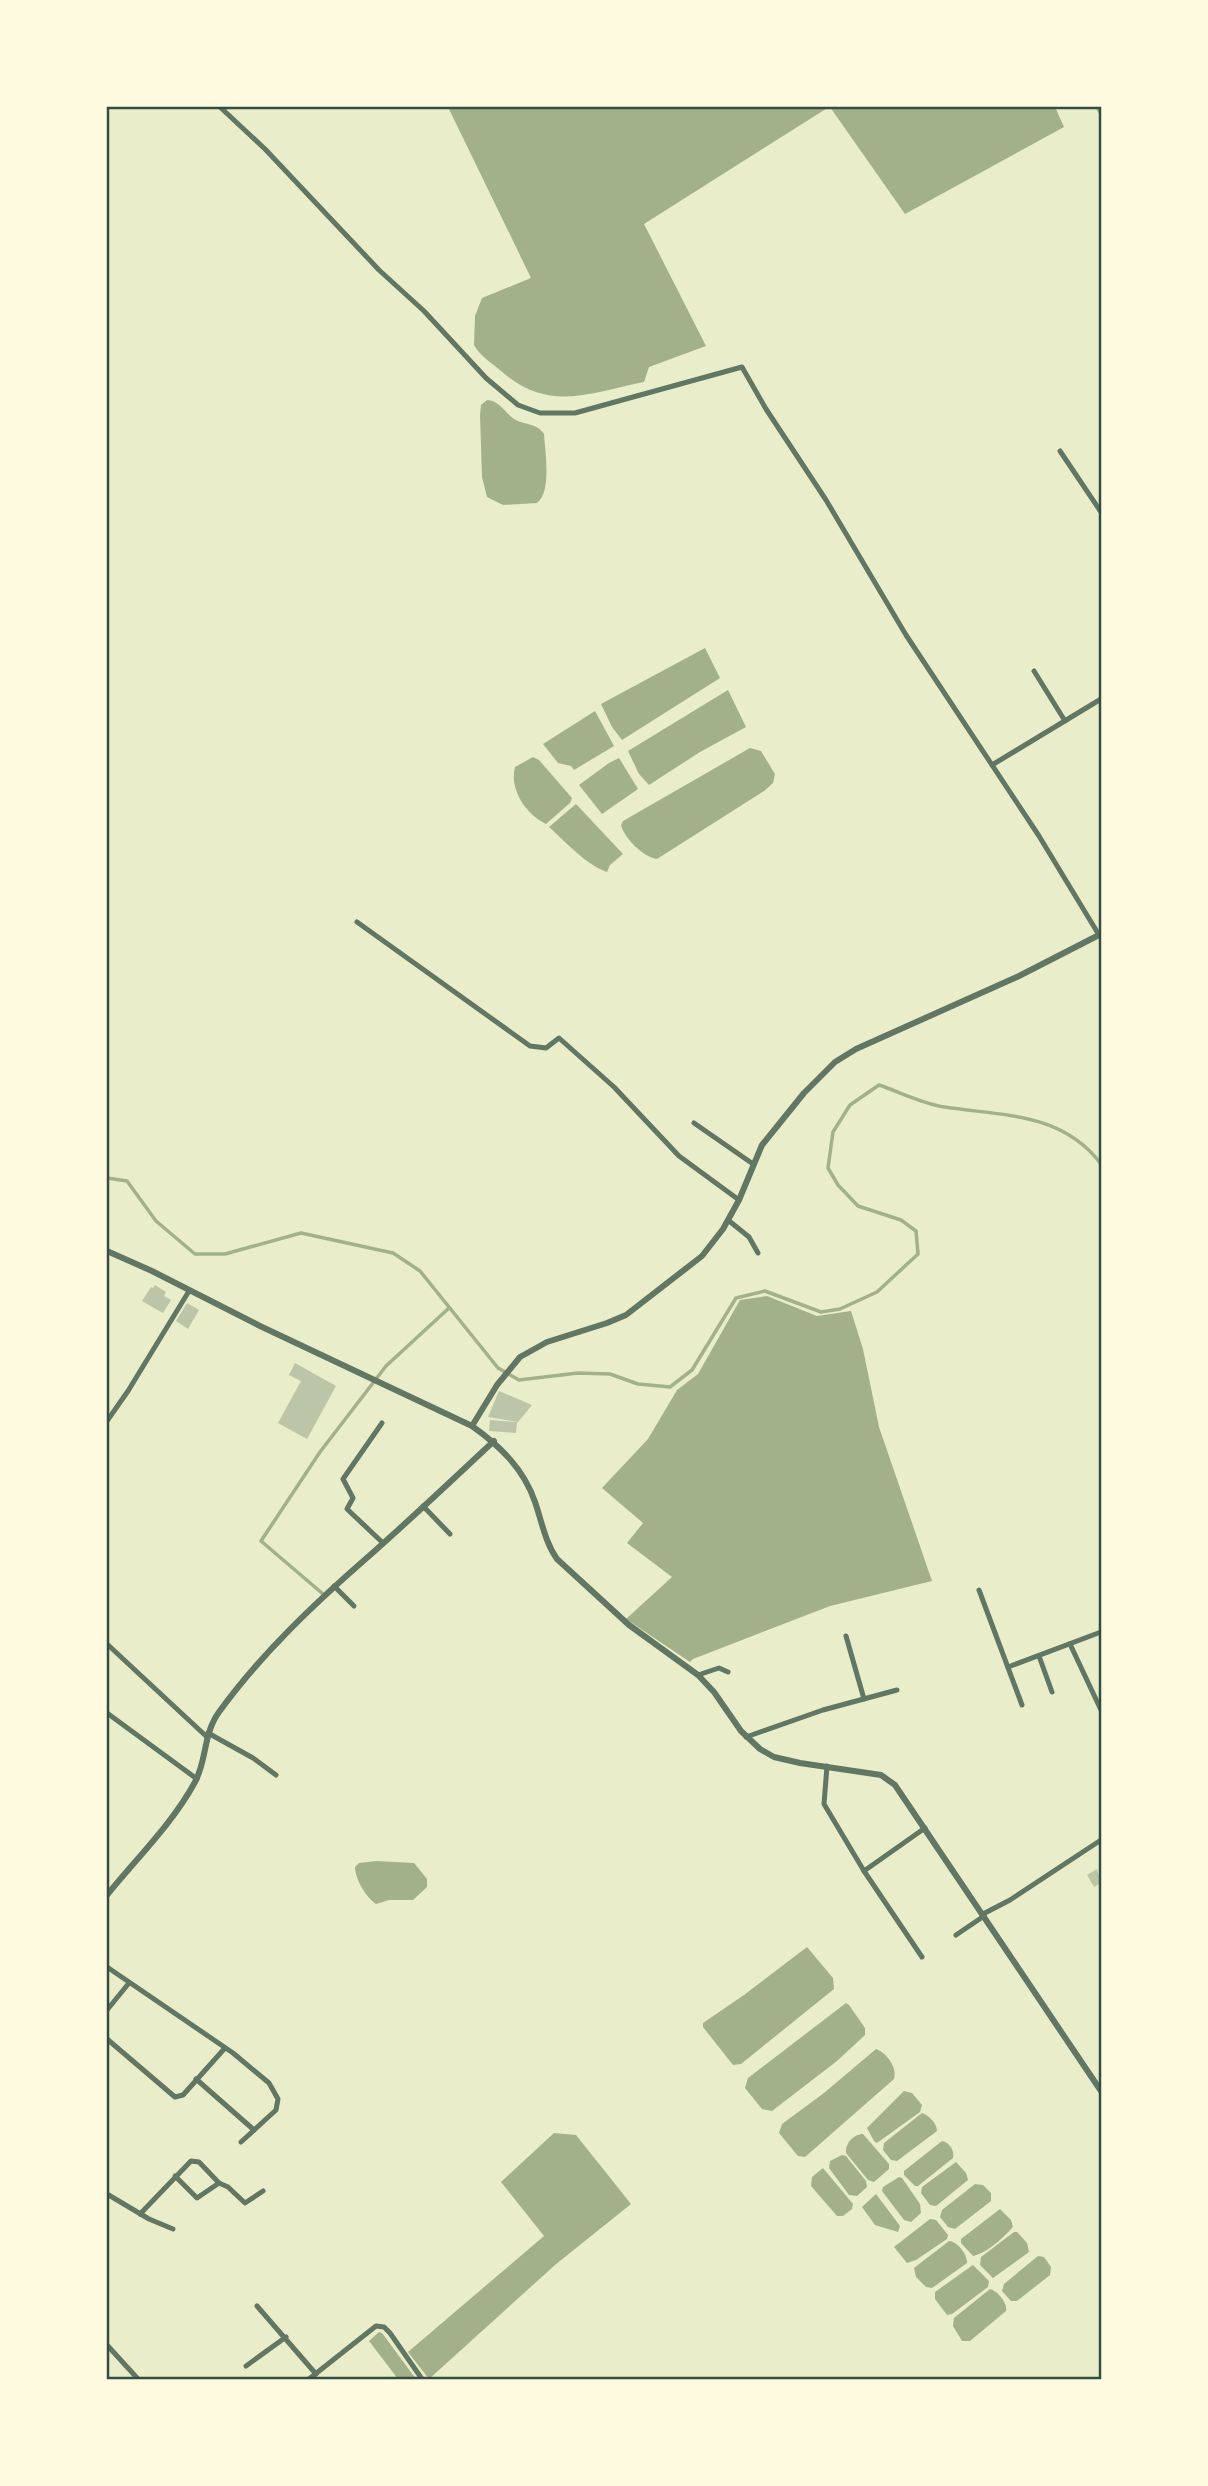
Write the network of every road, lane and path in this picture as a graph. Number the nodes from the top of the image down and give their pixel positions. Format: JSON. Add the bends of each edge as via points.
{"nodes":[{"id":1,"x":220,"y":107,"type":"edge"},
{"id":2,"x":1060,"y":451,"type":"dead end"},
{"id":3,"x":1101,"y":510,"type":"edge"},
{"id":4,"x":1034,"y":671,"type":"dead end"},
{"id":5,"x":1101,"y":699,"type":"edge"},
{"id":6,"x":1065,"y":721,"type":"junction"},
{"id":7,"x":992,"y":765,"type":"junction"},
{"id":8,"x":357,"y":922,"type":"dead end"},
{"id":9,"x":1101,"y":935,"type":"edge"},
{"id":10,"x":694,"y":1122,"type":"dead end"},
{"id":11,"x":753,"y":1164,"type":"junction"},
{"id":12,"x":739,"y":1200,"type":"junction"},
{"id":13,"x":728,"y":1220,"type":"junction"},
{"id":14,"x":107,"y":1251,"type":"edge"},
{"id":15,"x":758,"y":1252,"type":"dead end"},
{"id":16,"x":189,"y":1291,"type":"junction"},
{"id":17,"x":107,"y":1421,"type":"edge"},
{"id":18,"x":382,"y":1423,"type":"dead end"},
{"id":19,"x":472,"y":1426,"type":"junction"},
{"id":20,"x":494,"y":1441,"type":"junction"},
{"id":21,"x":423,"y":1506,"type":"junction"},
{"id":22,"x":450,"y":1534,"type":"dead end"},
{"id":23,"x":383,"y":1543,"type":"junction"},
{"id":24,"x":334,"y":1586,"type":"junction"},
{"id":25,"x":979,"y":1590,"type":"dead end"},
{"id":26,"x":354,"y":1606,"type":"dead end"},
{"id":27,"x":1101,"y":1632,"type":"edge"},
{"id":28,"x":846,"y":1636,"type":"dead end"},
{"id":29,"x":107,"y":1644,"type":"edge"},
{"id":30,"x":1070,"y":1644,"type":"junction"},
{"id":31,"x":1039,"y":1656,"type":"junction"},
{"id":32,"x":1008,"y":1667,"type":"junction"},
{"id":33,"x":728,"y":1672,"type":"dead end"},
{"id":34,"x":698,"y":1675,"type":"junction"},
{"id":35,"x":897,"y":1690,"type":"dead end"},
{"id":36,"x":1052,"y":1692,"type":"dead end"},
{"id":37,"x":864,"y":1699,"type":"junction"},
{"id":38,"x":1022,"y":1705,"type":"dead end"},
{"id":39,"x":1101,"y":1710,"type":"edge"},
{"id":40,"x":107,"y":1713,"type":"edge"},
{"id":41,"x":207,"y":1735,"type":"junction"},
{"id":42,"x":746,"y":1737,"type":"junction"},
{"id":43,"x":827,"y":1766,"type":"junction"},
{"id":44,"x":276,"y":1775,"type":"dead end"},
{"id":45,"x":197,"y":1779,"type":"junction"},
{"id":46,"x":925,"y":1828,"type":"junction"},
{"id":47,"x":1101,"y":1840,"type":"edge"},
{"id":48,"x":864,"y":1871,"type":"junction"},
{"id":49,"x":107,"y":1895,"type":"edge"},
{"id":50,"x":983,"y":1915,"type":"junction"},
{"id":51,"x":956,"y":1935,"type":"dead end"},
{"id":52,"x":922,"y":1957,"type":"dead end"},
{"id":53,"x":107,"y":1967,"type":"edge"},
{"id":54,"x":129,"y":1983,"type":"junction"},
{"id":55,"x":107,"y":2010,"type":"edge"},
{"id":56,"x":107,"y":2039,"type":"edge"},
{"id":57,"x":225,"y":2048,"type":"junction"},
{"id":58,"x":196,"y":2079,"type":"junction"},
{"id":59,"x":1101,"y":2091,"type":"edge"},
{"id":60,"x":254,"y":2130,"type":"junction"},
{"id":61,"x":241,"y":2143,"type":"dead end"},
{"id":62,"x":175,"y":2176,"type":"junction"},
{"id":63,"x":219,"y":2183,"type":"junction"},
{"id":64,"x":263,"y":2191,"type":"dead end"},
{"id":65,"x":107,"y":2194,"type":"edge"},
{"id":66,"x":113,"y":2199,"type":"junction"},
{"id":67,"x":107,"y":2205,"type":"edge"},
{"id":68,"x":140,"y":2214,"type":"junction"},
{"id":69,"x":173,"y":2229,"type":"dead end"},
{"id":70,"x":257,"y":2306,"type":"dead end"},
{"id":71,"x":286,"y":2337,"type":"junction"},
{"id":72,"x":107,"y":2345,"type":"edge"},
{"id":73,"x":246,"y":2366,"type":"dead end"},
{"id":74,"x":316,"y":2374,"type":"junction"},
{"id":75,"x":138,"y":2379,"type":"edge"},
{"id":76,"x":309,"y":2379,"type":"edge"},
{"id":77,"x":422,"y":2379,"type":"edge"}],
"edges":[{"from":1,"to":7,"type":"street","via":[[486,378],[518,405],[540,413],[575,413],[742,367],[906,635]]},
{"from":2,"to":3,"type":"street"},
{"from":4,"to":6,"type":"street"},
{"from":5,"to":6,"type":"street"},
{"from":6,"to":7,"type":"street"},
{"from":7,"to":9,"type":"street"},
{"from":8,"to":12,"type":"street","via":[[530,1045],[546,1048],[559,1038],[614,1087],[679,1156]]},
{"from":9,"to":11,"type":"street","via":[[835,1062],[767,1138]]},
{"from":10,"to":11,"type":"street"},
{"from":11,"to":12,"type":"street"},
{"from":12,"to":13,"type":"street"},
{"from":13,"to":15,"type":"street","via":[[749,1237]]},
{"from":13,"to":19,"type":"street","via":[[702,1256],[635,1309],[520,1357]]},
{"from":14,"to":16,"type":"street"},
{"from":16,"to":17,"type":"street"},
{"from":16,"to":19,"type":"street"},
{"from":18,"to":23,"type":"street","via":[[343,1479],[354,1498],[347,1509]]},
{"from":19,"to":20,"type":"street"},
{"from":20,"to":21,"type":"street"},
{"from":20,"to":34,"type":"street","via":[[528,1485],[558,1559],[629,1625]]},
{"from":21,"to":22,"type":"street"},
{"from":21,"to":23,"type":"street"},
{"from":23,"to":24,"type":"street"},
{"from":24,"to":26,"type":"street"},
{"from":24,"to":41,"type":"street","via":[[262,1661]]},
{"from":25,"to":32,"type":"street"},
{"from":27,"to":30,"type":"street"},
{"from":28,"to":37,"type":"street"},
{"from":29,"to":41,"type":"street"},
{"from":30,"to":31,"type":"street"},
{"from":30,"to":39,"type":"street"},
{"from":31,"to":32,"type":"street"},
{"from":31,"to":36,"type":"street"},
{"from":32,"to":38,"type":"street"},
{"from":33,"to":34,"type":"street","via":[[719,1668]]},
{"from":34,"to":42,"type":"street"},
{"from":35,"to":37,"type":"street"},
{"from":37,"to":42,"type":"street"},
{"from":40,"to":45,"type":"street"},
{"from":41,"to":44,"type":"street"},
{"from":41,"to":45,"type":"street"},
{"from":42,"to":43,"type":"street","via":[[774,1757]]},
{"from":43,"to":46,"type":"street","via":[[889,1779]]},
{"from":43,"to":48,"type":"street","via":[[824,1804]]},
{"from":45,"to":49,"type":"street","via":[[180,1807]]},
{"from":46,"to":48,"type":"street"},
{"from":46,"to":50,"type":"street"},
{"from":47,"to":50,"type":"street"},
{"from":48,"to":52,"type":"street"},
{"from":50,"to":51,"type":"street"},
{"from":50,"to":59,"type":"street"},
{"from":53,"to":54,"type":"street"},
{"from":54,"to":55,"type":"street"},
{"from":54,"to":57,"type":"street"},
{"from":56,"to":58,"type":"street","via":[[175,2097],[184,2095]]},
{"from":57,"to":58,"type":"street"},
{"from":57,"to":60,"type":"street","via":[[266,2078],[278,2099],[276,2110]]},
{"from":58,"to":60,"type":"street"},
{"from":60,"to":61,"type":"street"},
{"from":62,"to":63,"type":"street","via":[[197,2199]]},
{"from":62,"to":63,"type":"street","via":[[195,2160]]},
{"from":62,"to":68,"type":"street"},
{"from":63,"to":64,"type":"street","via":[[245,2203]]},
{"from":65,"to":66,"type":"street"},
{"from":66,"to":67,"type":"street"},
{"from":66,"to":68,"type":"street"},
{"from":68,"to":69,"type":"street"},
{"from":70,"to":71,"type":"street"},
{"from":71,"to":73,"type":"street"},
{"from":71,"to":74,"type":"street"},
{"from":72,"to":75,"type":"street"},
{"from":74,"to":76,"type":"street"},
{"from":74,"to":77,"type":"street","via":[[376,2326],[390,2333]]}]}
